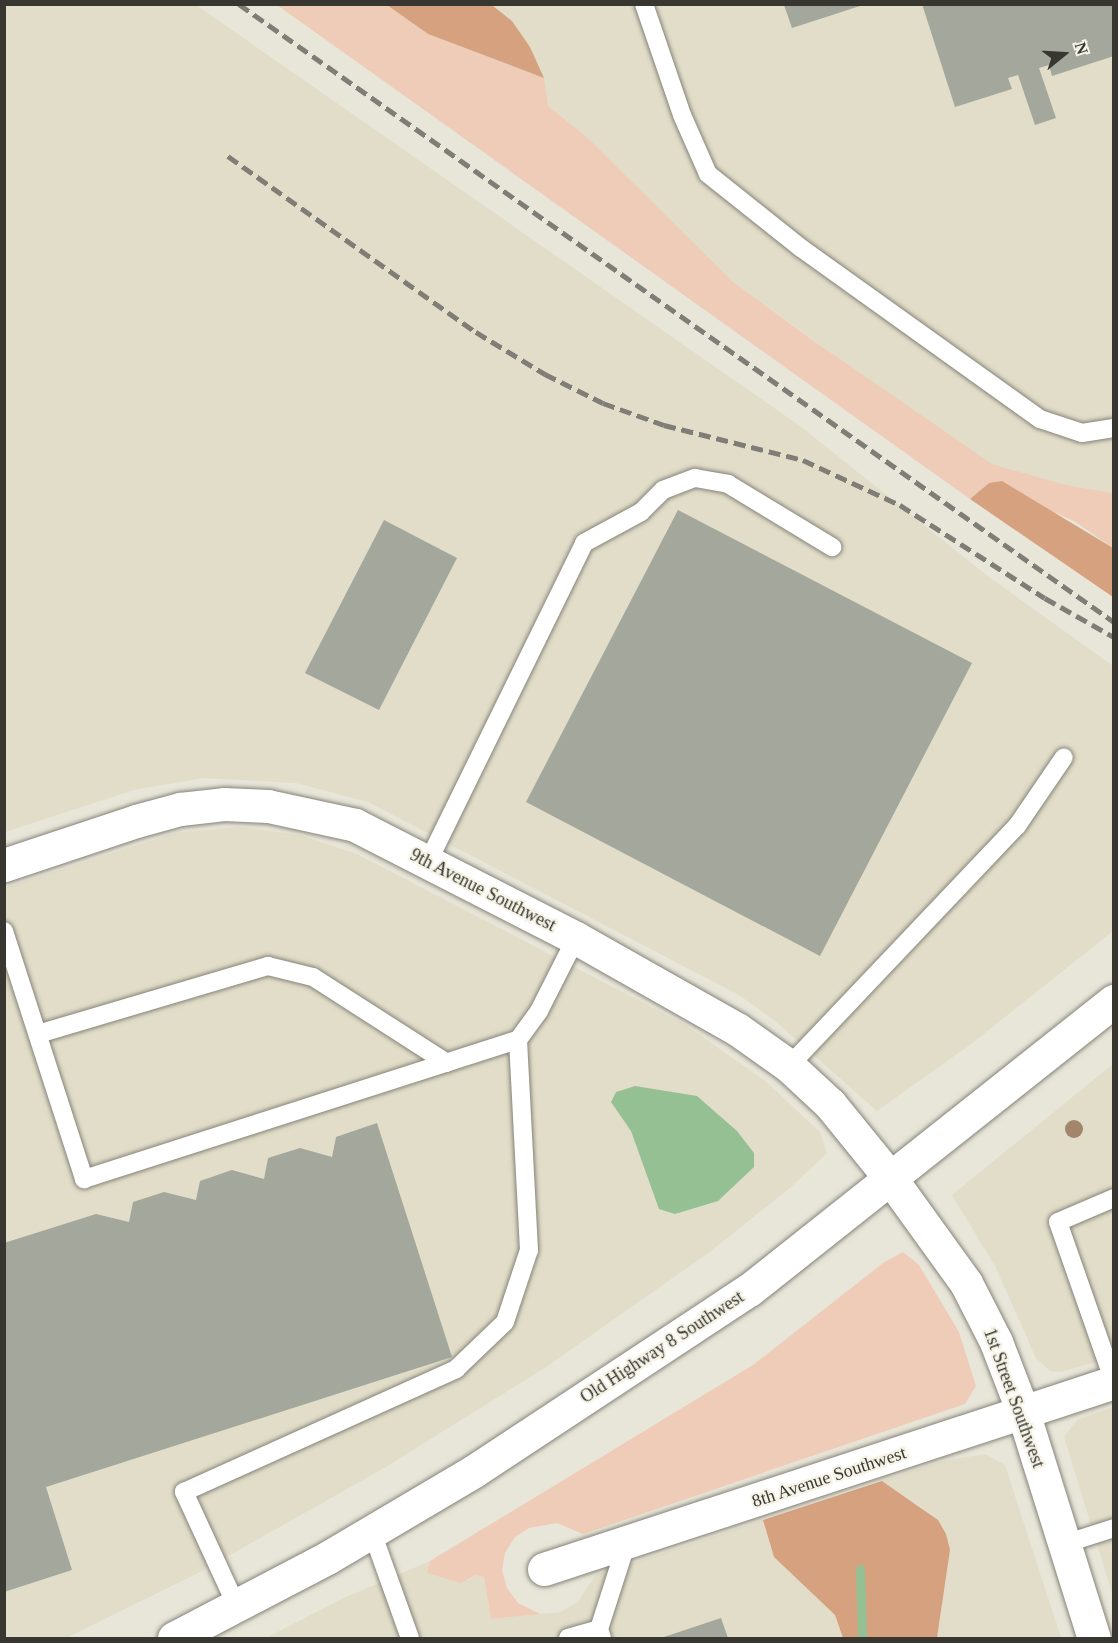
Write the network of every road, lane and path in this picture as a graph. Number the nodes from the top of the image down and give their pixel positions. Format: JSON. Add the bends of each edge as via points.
{"nodes":[{"id":1,"x":644,"y":4,"type":"edge"},
{"id":2,"x":1113,"y":428,"type":"edge"},
{"id":3,"x":832,"y":547,"type":"dead end"},
{"id":4,"x":1064,"y":757,"type":"dead end"},
{"id":5,"x":428,"y":862,"type":"junction"},
{"id":6,"x":4,"y":865,"type":"edge"},
{"id":7,"x":4,"y":931,"type":"edge"},
{"id":8,"x":576,"y":938,"type":"junction"},
{"id":9,"x":1113,"y":1001,"type":"edge"},
{"id":10,"x":38,"y":1034,"type":"junction"},
{"id":11,"x":518,"y":1040,"type":"junction"},
{"id":12,"x":447,"y":1063,"type":"junction"},
{"id":13,"x":789,"y":1066,"type":"junction"},
{"id":14,"x":891,"y":1179,"type":"junction"},
{"id":15,"x":1113,"y":1198,"type":"edge"},
{"id":16,"x":1113,"y":1382,"type":"edge"},
{"id":17,"x":1023,"y":1412,"type":"junction"},
{"id":18,"x":1113,"y":1528,"type":"edge"},
{"id":19,"x":372,"y":1532,"type":"junction"},
{"id":20,"x":1064,"y":1544,"type":"junction"},
{"id":21,"x":626,"y":1545,"type":"junction"},
{"id":22,"x":544,"y":1569,"type":"dead end"},
{"id":23,"x":237,"y":1607,"type":"junction"},
{"id":24,"x":600,"y":1634,"type":"edge"},
{"id":25,"x":174,"y":1638,"type":"edge"},
{"id":26,"x":410,"y":1638,"type":"edge"},
{"id":27,"x":568,"y":1638,"type":"edge"},
{"id":28,"x":1094,"y":1638,"type":"edge"}],
"edges":[{"from":1,"to":2,"type":"lane","via":[[682,115],[708,174],[801,248],[1040,419],[1082,433]]},
{"from":3,"to":5,"type":"lane","via":[[728,484],[696,478],[663,490],[641,512],[584,543]]},
{"from":4,"to":13,"type":"lane","via":[[1017,825]]},
{"from":5,"to":6,"type":"street","name":"9th Avenue Southwest","via":[[355,825],[268,806],[224,804],[180,809],[136,821]]},
{"from":5,"to":8,"type":"street","name":"9th Avenue Southwest"},
{"from":7,"to":10,"type":"lane"},
{"from":8,"to":11,"type":"lane","via":[[539,1011]]},
{"from":8,"to":13,"type":"street","name":"9th Avenue Southwest","via":[[691,1000]]},
{"from":9,"to":14,"type":"street","name":"Old Highway 8 Southwest"},
{"from":10,"to":12,"type":"lane","via":[[268,966],[313,977]]},
{"from":10,"to":12,"type":"lane","via":[[84,1179]]},
{"from":11,"to":12,"type":"lane"},
{"from":11,"to":23,"type":"lane","via":[[529,1250],[505,1322],[456,1370],[184,1492]]},
{"from":13,"to":14,"type":"street","name":"9th Avenue Southwest","via":[[861,1138]]},
{"from":14,"to":17,"type":"street","name":"1st Street Southwest","via":[[966,1283],[996,1342]]},
{"from":14,"to":19,"type":"street","name":"Old Highway 8 Southwest","via":[[749,1290],[474,1471]]},
{"from":15,"to":16,"type":"lane","via":[[1058,1222]]},
{"from":16,"to":17,"type":"street","name":"8th Avenue Southwest"},
{"from":17,"to":20,"type":"street","name":"1st Street Southwest"},
{"from":17,"to":21,"type":"street","name":"8th Avenue Southwest"},
{"from":18,"to":20,"type":"lane"},
{"from":19,"to":23,"type":"street","name":"Old Highway 8 Southwest"},
{"from":19,"to":26,"type":"lane"},
{"from":20,"to":28,"type":"street","name":"1st Street Southwest"},
{"from":21,"to":22,"type":"street","name":"8th Avenue Southwest"},
{"from":21,"to":24,"type":"lane"},
{"from":23,"to":25,"type":"street","name":"Old Highway 8 Southwest"},
{"from":24,"to":27,"type":"lane"}]}
